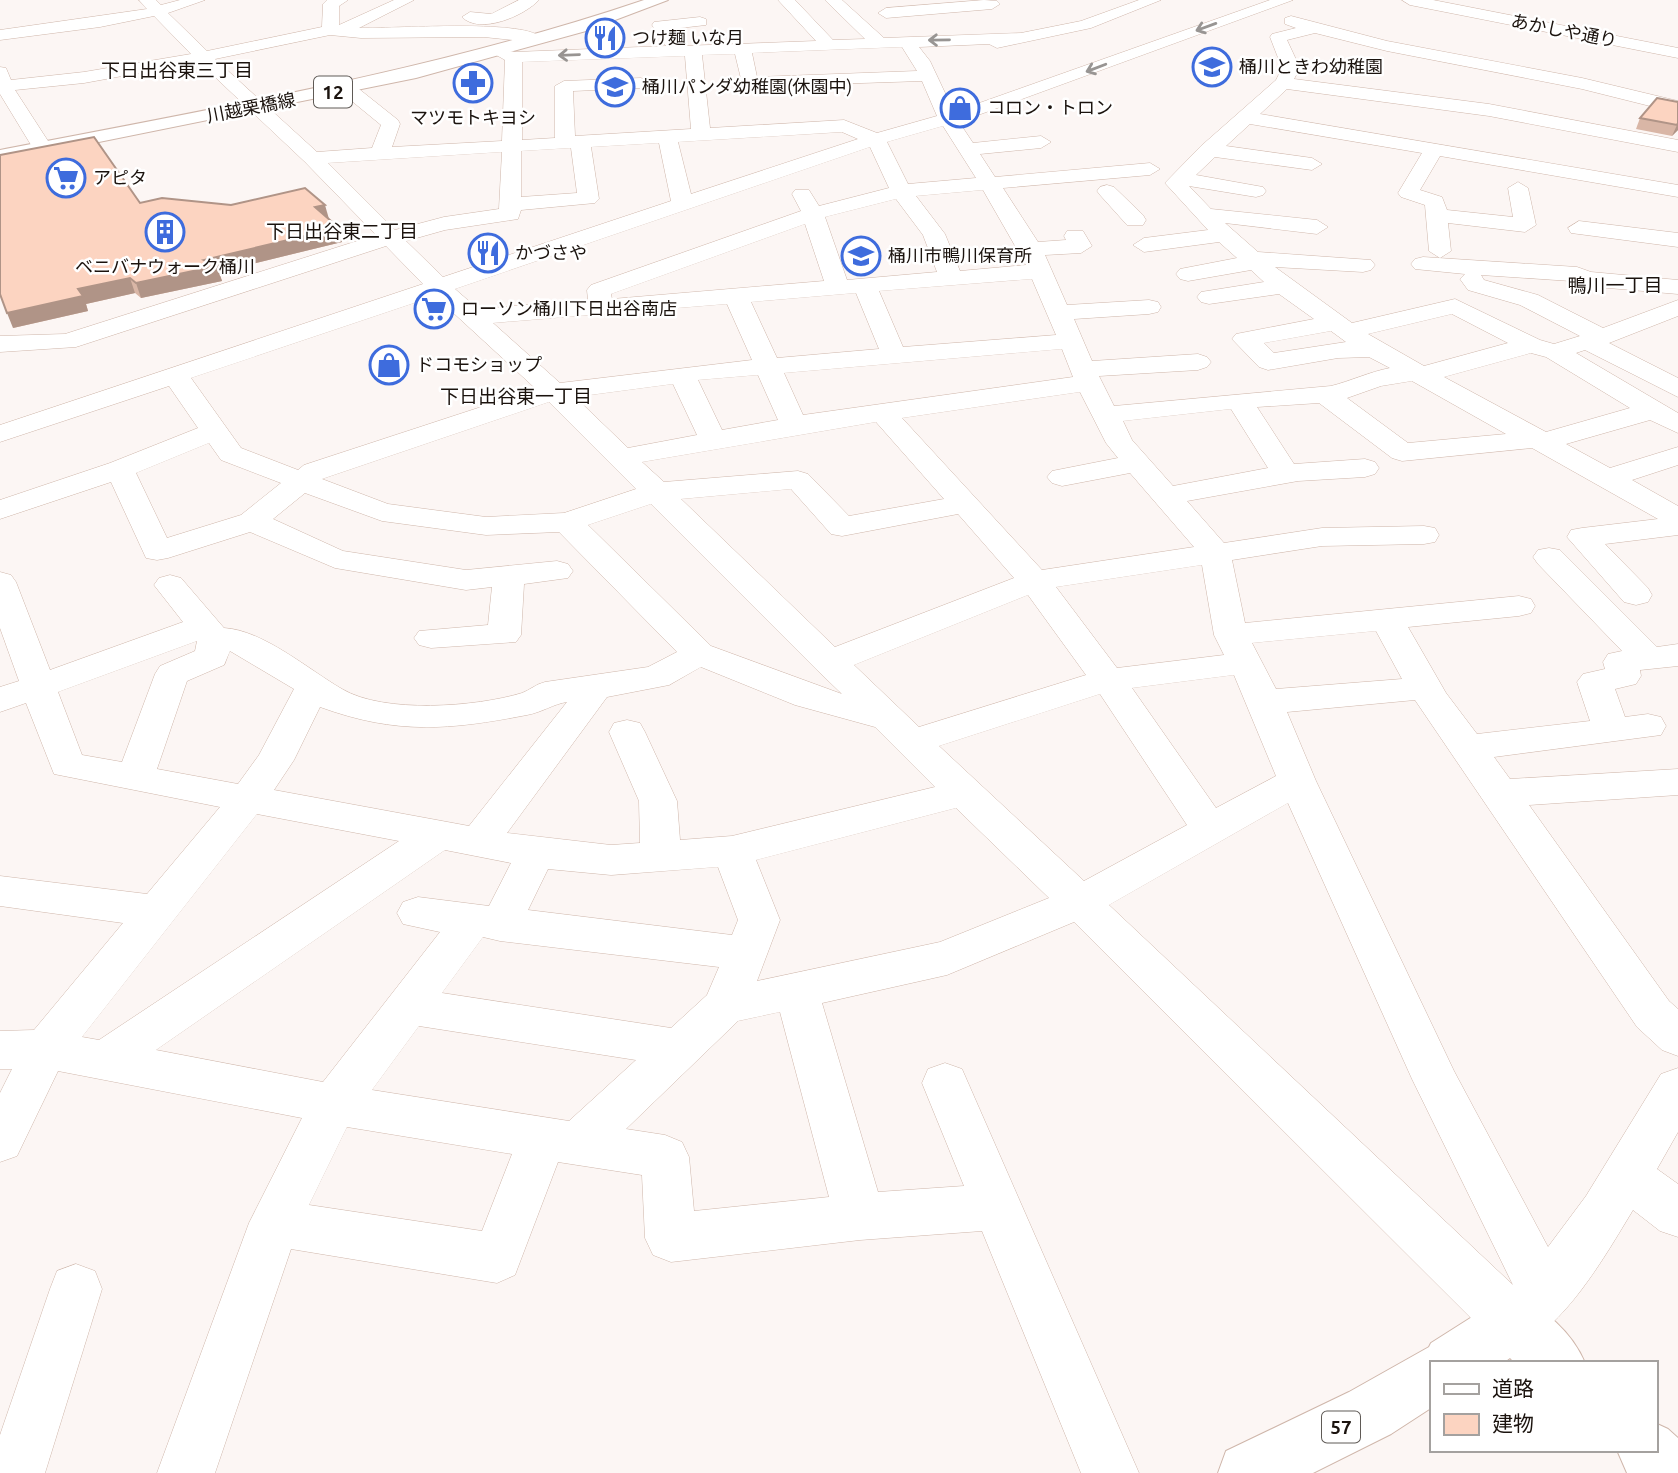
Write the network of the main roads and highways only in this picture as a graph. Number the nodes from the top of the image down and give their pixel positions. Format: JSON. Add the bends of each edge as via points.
{"nodes":[{"id":1,"x":644,"y":0,"type":"edge"},
{"id":2,"x":660,"y":0,"type":"edge"},
{"id":3,"x":254,"y":104,"type":"junction"},
{"id":4,"x":0,"y":148,"type":"edge"},
{"id":5,"x":0,"y":156,"type":"edge"},
{"id":6,"x":1454,"y":1361,"type":"edge"},
{"id":7,"x":1555,"y":1361,"type":"edge"},
{"id":8,"x":1430,"y":1376,"type":"edge"},
{"id":9,"x":1649,"y":1452,"type":"edge"},
{"id":10,"x":1248,"y":1473,"type":"edge"},
{"id":11,"x":1671,"y":1473,"type":"edge"}],
"edges":[{"from":1,"to":3,"type":"main road","name":"川越栗橋線","number":"12","via":[[533,38],[429,54]]},
{"from":2,"to":3,"type":"main road","name":"川越栗橋線","number":"12","via":[[507,55]]},
{"from":3,"to":4,"type":"main road","name":"川越栗橋線","number":"12"},
{"from":3,"to":5,"type":"main road","name":"川越栗橋線","number":"12"},
{"from":6,"to":7,"type":"main road","via":[[1530,1309]]},
{"from":8,"to":10,"type":"main road","number":"57","via":[[1370,1413]]},
{"from":9,"to":11,"type":"main road"}]}
